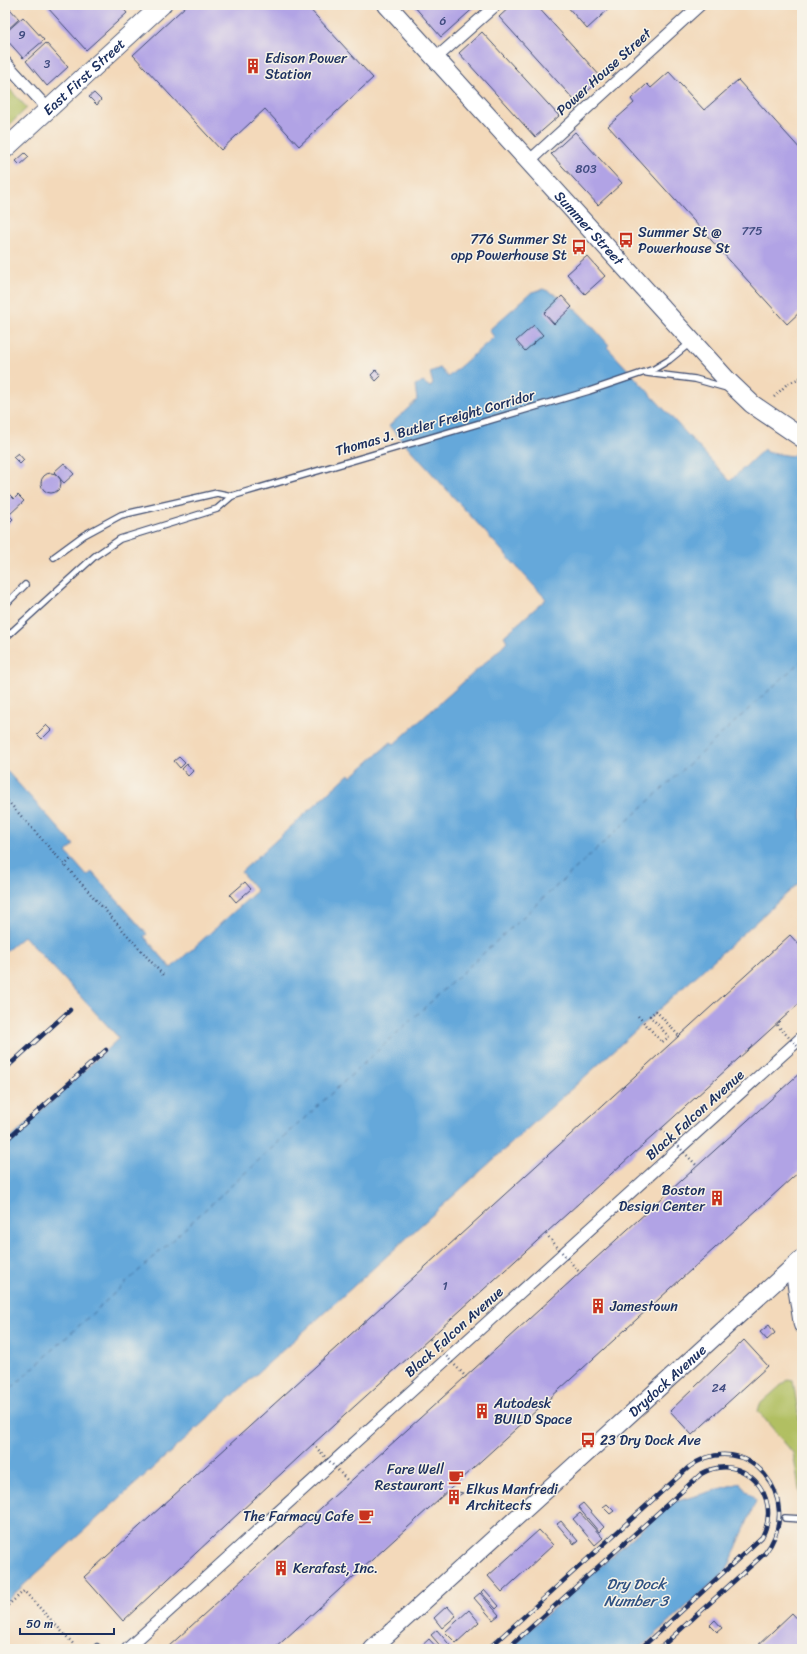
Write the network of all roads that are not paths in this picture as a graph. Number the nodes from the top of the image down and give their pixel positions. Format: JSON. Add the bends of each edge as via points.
{"nodes":[{"id":1,"x":162,"y":5,"type":"edge"},
{"id":2,"x":387,"y":5,"type":"edge"},
{"id":3,"x":496,"y":5,"type":"edge"},
{"id":4,"x":700,"y":5,"type":"edge"},
{"id":5,"x":435,"y":59,"type":"junction"},
{"id":6,"x":5,"y":62,"type":"edge"},
{"id":7,"x":48,"y":109,"type":"junction"},
{"id":8,"x":5,"y":149,"type":"edge"},
{"id":9,"x":528,"y":162,"type":"junction"},
{"id":10,"x":691,"y":341,"type":"junction"},
{"id":11,"x":645,"y":372,"type":"junction"},
{"id":12,"x":747,"y":400,"type":"junction"},
{"id":13,"x":802,"y":438,"type":"edge"},
{"id":14,"x":232,"y":496,"type":"junction"},
{"id":15,"x":54,"y":557,"type":"dead end"},
{"id":16,"x":25,"y":585,"type":"dead end"},
{"id":17,"x":14,"y":596,"type":"junction"},
{"id":18,"x":5,"y":598,"type":"edge"},
{"id":19,"x":5,"y":605,"type":"edge"},
{"id":20,"x":5,"y":638,"type":"edge"},
{"id":21,"x":802,"y":1037,"type":"edge"},
{"id":22,"x":797,"y":1262,"type":"edge"},
{"id":23,"x":802,"y":1325,"type":"edge"},
{"id":24,"x":785,"y":1518,"type":"dead end"},
{"id":25,"x":802,"y":1519,"type":"edge"},
{"id":26,"x":127,"y":1649,"type":"edge"},
{"id":27,"x":372,"y":1649,"type":"edge"}],
"edges":[{"from":1,"to":7,"type":"main road","name":"East First Street"},
{"from":2,"to":5,"type":"main road","name":"Summer Street"},
{"from":3,"to":5,"type":"street"},
{"from":4,"to":9,"type":"street","name":"Power House Street"},
{"from":5,"to":9,"type":"main road","name":"Summer Street"},
{"from":6,"to":7,"type":"street"},
{"from":7,"to":8,"type":"main road","name":"East First Street"},
{"from":9,"to":10,"type":"main road","name":"Summer Street"},
{"from":10,"to":11,"type":"lane","name":"Thomas J. Butler Freight Corridor","via":[[669,360]]},
{"from":10,"to":12,"type":"main road","name":"Summer Street"},
{"from":11,"to":12,"type":"lane","name":"Thomas J. Butler Freight Corridor","via":[[706,381]]},
{"from":11,"to":14,"type":"lane","name":"Thomas J. Butler Freight Corridor","via":[[589,391]]},
{"from":12,"to":13,"type":"main road","name":"Summer Street"},
{"from":14,"to":15,"type":"lane","name":"Thomas J. Butler Freight Corridor","via":[[217,493],[121,515],[84,535]]},
{"from":14,"to":20,"type":"lane","name":"Thomas J. Butler Freight Corridor","via":[[217,509],[120,539],[95,556]]},
{"from":16,"to":17,"type":"lane"},
{"from":17,"to":18,"type":"lane"},
{"from":17,"to":19,"type":"lane"},
{"from":21,"to":26,"type":"street","name":"Black Falcon Avenue"},
{"from":22,"to":23,"type":"street"},
{"from":22,"to":27,"type":"street","name":"Drydock Avenue"},
{"from":24,"to":25,"type":"lane"}]}
